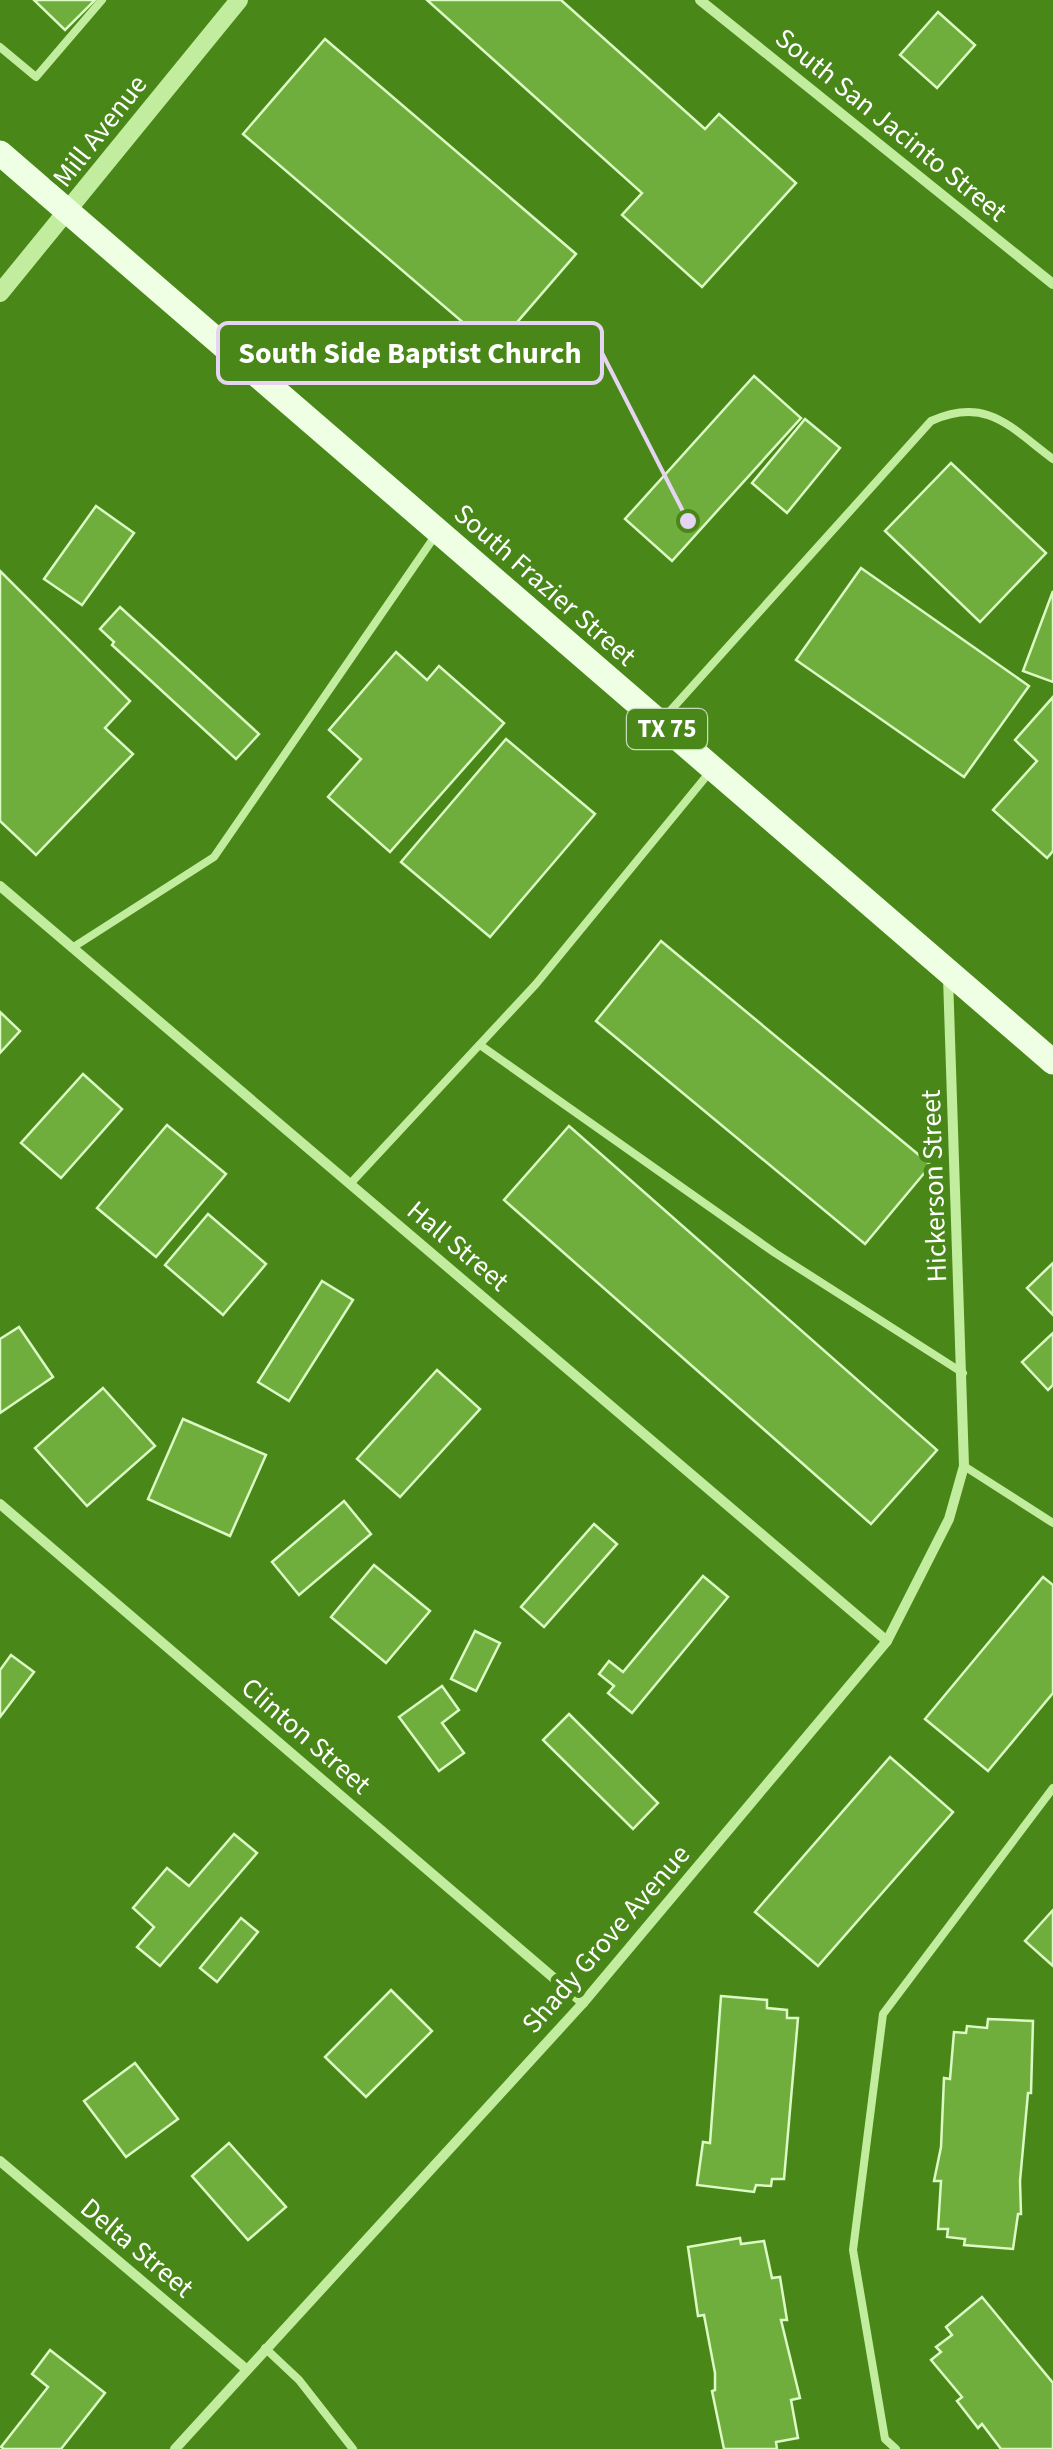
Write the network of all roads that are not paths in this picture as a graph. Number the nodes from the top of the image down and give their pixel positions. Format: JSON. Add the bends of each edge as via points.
{"nodes":[{"id":1,"x":102,"y":0,"type":"edge"},
{"id":2,"x":239,"y":0,"type":"edge"},
{"id":3,"x":700,"y":0,"type":"edge"},
{"id":4,"x":0,"y":47,"type":"edge"},
{"id":5,"x":0,"y":153,"type":"edge"},
{"id":6,"x":71,"y":212,"type":"junction"},
{"id":7,"x":1053,"y":284,"type":"edge"},
{"id":8,"x":0,"y":294,"type":"edge"},
{"id":9,"x":1053,"y":459,"type":"edge"},
{"id":10,"x":437,"y":532,"type":"junction"},
{"id":11,"x":659,"y":723,"type":"junction"},
{"id":12,"x":712,"y":768,"type":"junction"},
{"id":13,"x":0,"y":886,"type":"edge"},
{"id":14,"x":72,"y":948,"type":"junction"},
{"id":15,"x":948,"y":971,"type":"junction"},
{"id":16,"x":480,"y":1045,"type":"junction"},
{"id":17,"x":1053,"y":1062,"type":"edge"},
{"id":18,"x":350,"y":1184,"type":"junction"},
{"id":19,"x":963,"y":1374,"type":"junction"},
{"id":20,"x":964,"y":1400,"type":"joint"},
{"id":21,"x":964,"y":1466,"type":"junction"},
{"id":22,"x":0,"y":1504,"type":"edge"},
{"id":23,"x":1053,"y":1523,"type":"edge"},
{"id":24,"x":887,"y":1640,"type":"junction"},
{"id":25,"x":1053,"y":1788,"type":"edge"},
{"id":26,"x":583,"y":2002,"type":"junction"},
{"id":27,"x":0,"y":2161,"type":"edge"},
{"id":28,"x":265,"y":2348,"type":"junction"},
{"id":29,"x":246,"y":2370,"type":"junction"},
{"id":30,"x":175,"y":2449,"type":"edge"},
{"id":31,"x":353,"y":2449,"type":"edge"},
{"id":32,"x":896,"y":2449,"type":"edge"}],
"edges":[{"from":1,"to":4,"type":"lane","via":[[36,77]]},
{"from":2,"to":6,"type":"street","name":"Mill Avenue"},
{"from":3,"to":7,"type":"street","name":"South San Jacinto Street"},
{"from":5,"to":6,"type":"main road","name":"South Frazier Street","number":"TX 75"},
{"from":6,"to":8,"type":"street","name":"Mill Avenue"},
{"from":6,"to":10,"type":"main road","name":"South Frazier Street","number":"TX 75"},
{"from":9,"to":11,"type":"lane","via":[[989,411],[931,420]]},
{"from":10,"to":11,"type":"main road","name":"South Frazier Street","number":"TX 75"},
{"from":10,"to":14,"type":"lane","via":[[214,857]]},
{"from":11,"to":12,"type":"main road","name":"South Frazier Street","number":"TX 75"},
{"from":12,"to":15,"type":"main road","name":"South Frazier Street","number":"TX 75"},
{"from":12,"to":16,"type":"lane"},
{"from":13,"to":14,"type":"street","name":"Hall Street"},
{"from":14,"to":18,"type":"street","name":"Hall Street"},
{"from":15,"to":17,"type":"main road","name":"South Frazier Street","number":"TX 75"},
{"from":15,"to":19,"type":"street","name":"Hickerson Street"},
{"from":16,"to":18,"type":"lane"},
{"from":16,"to":19,"type":"lane","via":[[774,1253]]},
{"from":18,"to":24,"type":"street","name":"Hall Street"},
{"from":19,"to":20,"type":"street","name":"Hickerson Street"},
{"from":20,"to":21,"type":"street","name":"Shady Grove Avenue"},
{"from":21,"to":23,"type":"lane"},
{"from":21,"to":24,"type":"street","name":"Shady Grove Avenue","via":[[949,1520]]},
{"from":22,"to":26,"type":"street","name":"Clinton Street"},
{"from":24,"to":26,"type":"street","name":"Shady Grove Avenue"},
{"from":25,"to":32,"type":"lane","via":[[883,2014],[853,2250],[885,2439]]},
{"from":26,"to":28,"type":"street","name":"Shady Grove Avenue"},
{"from":27,"to":29,"type":"street","name":"Delta Street"},
{"from":28,"to":29,"type":"street","name":"Shady Grove Avenue"},
{"from":28,"to":31,"type":"lane"},
{"from":29,"to":30,"type":"street","name":"Shady Grove Avenue"}]}
